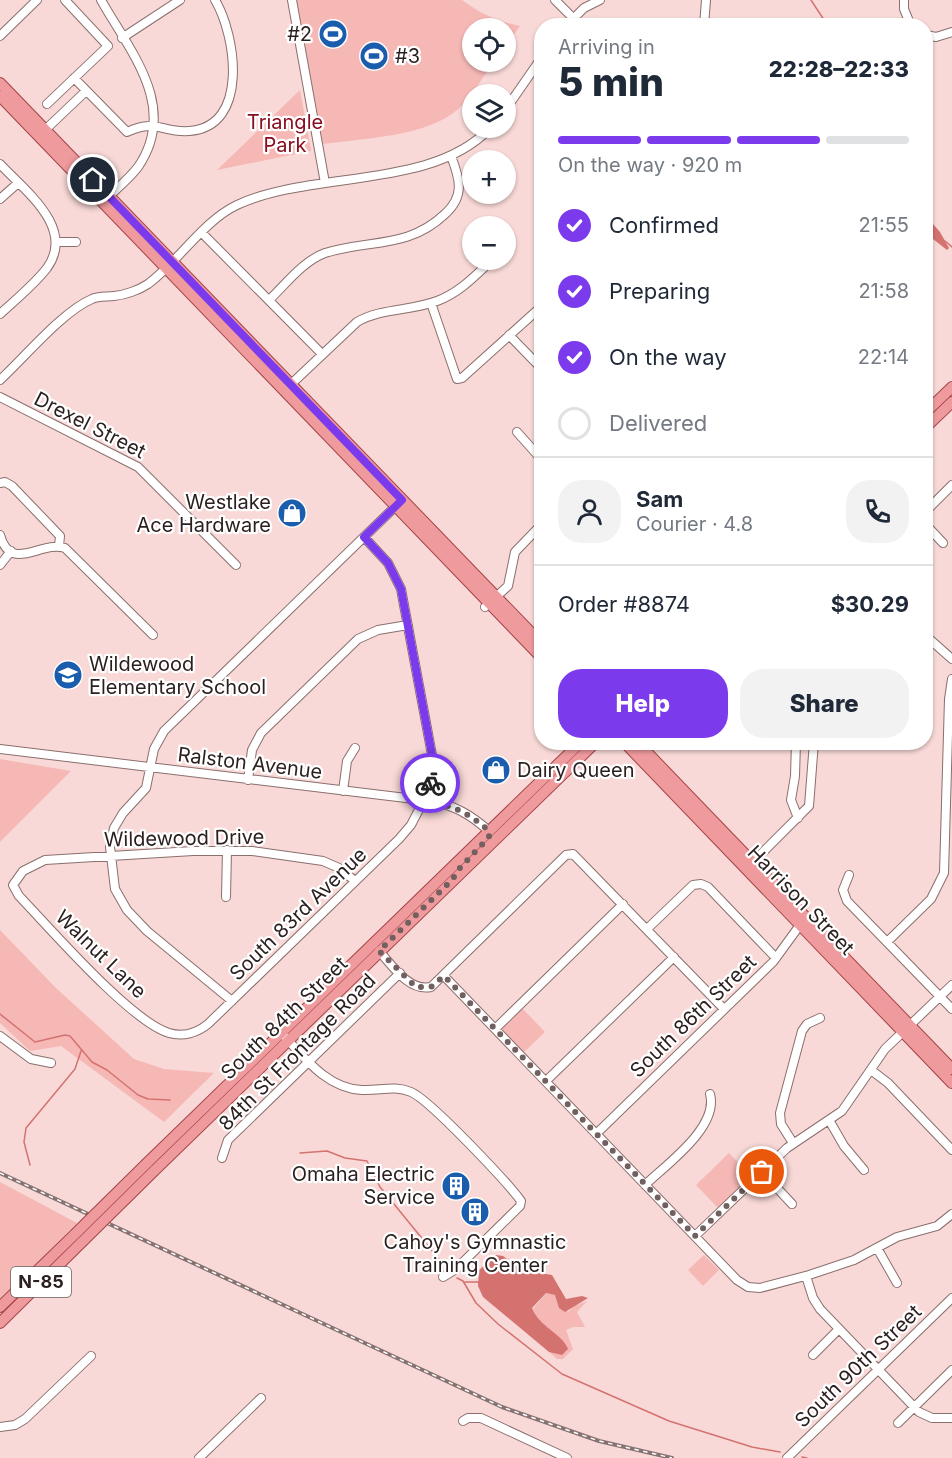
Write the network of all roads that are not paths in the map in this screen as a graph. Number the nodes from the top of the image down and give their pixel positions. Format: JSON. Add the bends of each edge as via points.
{"nodes":[{"id":1,"x":37,"y":0,"type":"edge"},
{"id":2,"x":65,"y":0,"type":"edge"},
{"id":3,"x":101,"y":0,"type":"edge"},
{"id":4,"x":180,"y":0,"type":"edge"},
{"id":5,"x":215,"y":0,"type":"edge"},
{"id":6,"x":292,"y":0,"type":"edge"},
{"id":7,"x":555,"y":0,"type":"edge"},
{"id":8,"x":600,"y":0,"type":"edge"},
{"id":9,"x":706,"y":0,"type":"edge"},
{"id":10,"x":904,"y":0,"type":"edge"},
{"id":11,"x":573,"y":17,"type":"joint"},
{"id":12,"x":705,"y":18,"type":"edge"},
{"id":13,"x":908,"y":18,"type":"edge"},
{"id":14,"x":952,"y":32,"type":"edge"},
{"id":15,"x":0,"y":36,"type":"edge"},
{"id":16,"x":933,"y":36,"type":"edge"},
{"id":17,"x":122,"y":38,"type":"junction"},
{"id":18,"x":534,"y":69,"type":"edge"},
{"id":19,"x":74,"y":78,"type":"junction"},
{"id":20,"x":0,"y":83,"type":"edge"},
{"id":21,"x":87,"y":91,"type":"junction"},
{"id":22,"x":516,"y":95,"type":"edge"},
{"id":23,"x":0,"y":96,"type":"edge"},
{"id":24,"x":47,"y":104,"type":"dead end"},
{"id":25,"x":156,"y":125,"type":"junction"},
{"id":26,"x":45,"y":130,"type":"junction"},
{"id":27,"x":479,"y":138,"type":"edge"},
{"id":28,"x":451,"y":156,"type":"junction"},
{"id":29,"x":0,"y":164,"type":"edge"},
{"id":30,"x":18,"y":183,"type":"junction"},
{"id":31,"x":325,"y":183,"type":"junction"},
{"id":32,"x":0,"y":200,"type":"edge"},
{"id":33,"x":105,"y":200,"type":"junction"},
{"id":34,"x":202,"y":233,"type":"junction"},
{"id":35,"x":56,"y":242,"type":"junction"},
{"id":36,"x":76,"y":242,"type":"dead end"},
{"id":37,"x":168,"y":266,"type":"junction"},
{"id":38,"x":481,"y":270,"type":"edge"},
{"id":39,"x":269,"y":300,"type":"junction"},
{"id":40,"x":427,"y":304,"type":"junction"},
{"id":41,"x":534,"y":313,"type":"edge"},
{"id":42,"x":0,"y":314,"type":"edge"},
{"id":43,"x":509,"y":335,"type":"junction"},
{"id":44,"x":322,"y":354,"type":"junction"},
{"id":45,"x":534,"y":361,"type":"edge"},
{"id":46,"x":0,"y":380,"type":"edge"},
{"id":47,"x":952,"y":387,"type":"edge"},
{"id":48,"x":287,"y":388,"type":"junction"},
{"id":49,"x":0,"y":397,"type":"edge"},
{"id":50,"x":952,"y":402,"type":"edge"},
{"id":51,"x":933,"y":405,"type":"edge"},
{"id":52,"x":933,"y":420,"type":"edge"},
{"id":53,"x":517,"y":432,"type":"dead end"},
{"id":54,"x":534,"y":451,"type":"edge"},
{"id":55,"x":0,"y":483,"type":"edge"},
{"id":56,"x":952,"y":485,"type":"edge"},
{"id":57,"x":399,"y":504,"type":"junction"},
{"id":58,"x":933,"y":504,"type":"edge"},
{"id":59,"x":534,"y":532,"type":"edge"},
{"id":60,"x":933,"y":532,"type":"edge"},
{"id":61,"x":0,"y":535,"type":"edge"},
{"id":62,"x":364,"y":537,"type":"junction"},
{"id":63,"x":943,"y":543,"type":"dead end"},
{"id":64,"x":59,"y":546,"type":"junction"},
{"id":65,"x":11,"y":551,"type":"junction"},
{"id":66,"x":0,"y":565,"type":"edge"},
{"id":67,"x":236,"y":565,"type":"dead end"},
{"id":68,"x":490,"y":602,"type":"junction"},
{"id":69,"x":408,"y":625,"type":"junction"},
{"id":70,"x":153,"y":635,"type":"dead end"},
{"id":71,"x":534,"y":638,"type":"edge"},
{"id":72,"x":933,"y":642,"type":"edge"},
{"id":73,"x":534,"y":649,"type":"edge"},
{"id":74,"x":952,"y":659,"type":"edge"},
{"id":75,"x":952,"y":679,"type":"edge"},
{"id":76,"x":355,"y":748,"type":"dead end"},
{"id":77,"x":0,"y":749,"type":"edge"},
{"id":78,"x":572,"y":750,"type":"edge"},
{"id":79,"x":588,"y":750,"type":"edge"},
{"id":80,"x":632,"y":750,"type":"edge"},
{"id":81,"x":644,"y":750,"type":"edge"},
{"id":82,"x":796,"y":750,"type":"edge"},
{"id":83,"x":814,"y":750,"type":"edge"},
{"id":84,"x":950,"y":752,"type":"edge"},
{"id":85,"x":151,"y":768,"type":"junction"},
{"id":86,"x":248,"y":780,"type":"junction"},
{"id":87,"x":343,"y":791,"type":"junction"},
{"id":88,"x":424,"y":801,"type":"junction"},
{"id":89,"x":798,"y":818,"type":"junction"},
{"id":90,"x":489,"y":831,"type":"junction"},
{"id":91,"x":227,"y":850,"type":"junction"},
{"id":92,"x":111,"y":855,"type":"junction"},
{"id":93,"x":746,"y":863,"type":"junction"},
{"id":94,"x":849,"y":875,"type":"dead end"},
{"id":95,"x":452,"y":880,"type":"junction"},
{"id":96,"x":356,"y":881,"type":"junction"},
{"id":97,"x":14,"y":882,"type":"joint"},
{"id":98,"x":226,"y":897,"type":"dead end"},
{"id":99,"x":623,"y":904,"type":"junction"},
{"id":100,"x":805,"y":924,"type":"junction"},
{"id":101,"x":647,"y":929,"type":"junction"},
{"id":102,"x":887,"y":942,"type":"junction"},
{"id":103,"x":379,"y":951,"type":"junction"},
{"id":104,"x":674,"y":957,"type":"junction"},
{"id":105,"x":776,"y":958,"type":"junction"},
{"id":106,"x":400,"y":973,"type":"junction"},
{"id":107,"x":444,"y":976,"type":"junction"},
{"id":108,"x":952,"y":985,"type":"edge"},
{"id":109,"x":940,"y":996,"type":"junction"},
{"id":110,"x":232,"y":1001,"type":"junction"},
{"id":111,"x":724,"y":1010,"type":"junction"},
{"id":112,"x":952,"y":1010,"type":"edge"},
{"id":113,"x":819,"y":1018,"type":"dead end"},
{"id":114,"x":495,"y":1029,"type":"junction"},
{"id":115,"x":906,"y":1029,"type":"junction"},
{"id":116,"x":180,"y":1035,"type":"joint"},
{"id":117,"x":0,"y":1036,"type":"edge"},
{"id":118,"x":284,"y":1036,"type":"junction"},
{"id":119,"x":309,"y":1061,"type":"junction"},
{"id":120,"x":51,"y":1063,"type":"dead end"},
{"id":121,"x":871,"y":1070,"type":"junction"},
{"id":122,"x":952,"y":1070,"type":"edge"},
{"id":123,"x":546,"y":1081,"type":"junction"},
{"id":124,"x":952,"y":1083,"type":"edge"},
{"id":125,"x":710,"y":1094,"type":"dead end"},
{"id":126,"x":829,"y":1120,"type":"junction"},
{"id":127,"x":596,"y":1134,"type":"junction"},
{"id":128,"x":793,"y":1143,"type":"junction"},
{"id":129,"x":952,"y":1150,"type":"edge"},
{"id":130,"x":222,"y":1158,"type":"dead end"},
{"id":131,"x":864,"y":1170,"type":"dead end"},
{"id":132,"x":762,"y":1172,"type":"junction"},
{"id":133,"x":645,"y":1185,"type":"junction"},
{"id":134,"x":792,"y":1204,"type":"dead end"},
{"id":135,"x":952,"y":1214,"type":"edge"},
{"id":136,"x":695,"y":1236,"type":"junction"},
{"id":137,"x":79,"y":1238,"type":"junction"},
{"id":138,"x":876,"y":1248,"type":"junction"},
{"id":139,"x":806,"y":1276,"type":"junction"},
{"id":140,"x":443,"y":1277,"type":"dead end"},
{"id":141,"x":897,"y":1283,"type":"dead end"},
{"id":142,"x":952,"y":1298,"type":"edge"},
{"id":143,"x":0,"y":1307,"type":"edge"},
{"id":144,"x":0,"y":1323,"type":"edge"},
{"id":145,"x":839,"y":1329,"type":"junction"},
{"id":146,"x":813,"y":1355,"type":"dead end"},
{"id":147,"x":91,"y":1356,"type":"dead end"},
{"id":148,"x":878,"y":1370,"type":"junction"},
{"id":149,"x":952,"y":1370,"type":"edge"},
{"id":150,"x":261,"y":1398,"type":"dead end"},
{"id":151,"x":914,"y":1406,"type":"junction"},
{"id":152,"x":952,"y":1418,"type":"edge"},
{"id":153,"x":463,"y":1421,"type":"dead end"},
{"id":154,"x":898,"y":1423,"type":"dead end"},
{"id":155,"x":0,"y":1426,"type":"edge"},
{"id":156,"x":199,"y":1458,"type":"edge"},
{"id":157,"x":567,"y":1458,"type":"edge"},
{"id":158,"x":787,"y":1458,"type":"edge"}],
"edges":[{"from":1,"to":15,"type":"street"},
{"from":2,"to":19,"type":"street","via":[[108,46]]},
{"from":3,"to":17,"type":"street"},
{"from":4,"to":17,"type":"street"},
{"from":5,"to":25,"type":"street","via":[[224,19],[234,72],[225,110],[214,122],[189,131]]},
{"from":6,"to":31,"type":"street"},
{"from":7,"to":11,"type":"street"},
{"from":8,"to":11,"type":"street"},
{"from":9,"to":12,"type":"street"},
{"from":10,"to":13,"type":"street"},
{"from":14,"to":16,"type":"street"},
{"from":17,"to":25,"type":"street","via":[[149,87]]},
{"from":18,"to":22,"type":"street"},
{"from":19,"to":21,"type":"street"},
{"from":19,"to":24,"type":"street"},
{"from":20,"to":26,"type":"main road"},
{"from":21,"to":25,"type":"street","via":[[127,132],[146,124]]},
{"from":21,"to":26,"type":"street"},
{"from":23,"to":33,"type":"main road"},
{"from":25,"to":33,"type":"street","via":[[137,168]]},
{"from":26,"to":33,"type":"main road"},
{"from":27,"to":28,"type":"street"},
{"from":28,"to":31,"type":"street","via":[[429,164]]},
{"from":28,"to":39,"type":"street","via":[[461,186],[458,198],[435,224],[408,238],[326,253],[312,260]]},
{"from":29,"to":30,"type":"street"},
{"from":30,"to":32,"type":"street"},
{"from":30,"to":35,"type":"street","via":[[50,218]]},
{"from":31,"to":34,"type":"street","via":[[255,198],[228,210]]},
{"from":33,"to":37,"type":"main road"},
{"from":34,"to":37,"type":"street"},
{"from":34,"to":39,"type":"street"},
{"from":35,"to":36,"type":"street"},
{"from":35,"to":42,"type":"street","via":[[45,270]]},
{"from":37,"to":46,"type":"street","via":[[140,289],[93,298],[74,309]]},
{"from":37,"to":48,"type":"main road"},
{"from":38,"to":40,"type":"street","via":[[464,286]]},
{"from":39,"to":44,"type":"street"},
{"from":40,"to":43,"type":"street","via":[[457,379]]},
{"from":40,"to":44,"type":"street","via":[[368,315]]},
{"from":41,"to":43,"type":"street"},
{"from":43,"to":45,"type":"street"},
{"from":44,"to":48,"type":"street"},
{"from":47,"to":51,"type":"main road"},
{"from":48,"to":57,"type":"main road"},
{"from":49,"to":67,"type":"street","name":"Drexel Street","via":[[138,467]]},
{"from":50,"to":52,"type":"main road"},
{"from":53,"to":54,"type":"street"},
{"from":55,"to":64,"type":"street","via":[[12,486],[53,527],[60,536]]},
{"from":56,"to":58,"type":"street"},
{"from":57,"to":62,"type":"street"},
{"from":57,"to":68,"type":"main road"},
{"from":59,"to":68,"type":"street","via":[[515,552],[510,581]]},
{"from":60,"to":63,"type":"street"},
{"from":61,"to":65,"type":"street"},
{"from":62,"to":69,"type":"street","name":"South 83rd Avenue","via":[[398,579]]},
{"from":62,"to":85,"type":"street","via":[[164,731],[154,749]]},
{"from":64,"to":65,"type":"street","via":[[23,556]]},
{"from":64,"to":70,"type":"street","via":[[74,554]]},
{"from":65,"to":66,"type":"street"},
{"from":68,"to":71,"type":"main road"},
{"from":68,"to":73,"type":"main road"},
{"from":69,"to":86,"type":"street","via":[[378,630],[351,644],[261,733],[252,750]]},
{"from":69,"to":88,"type":"street","name":"South 83rd Avenue","via":[[432,755]]},
{"from":72,"to":74,"type":"street"},
{"from":75,"to":84,"type":"street"},
{"from":76,"to":87,"type":"street","via":[[347,761]]},
{"from":77,"to":85,"type":"street","name":"Ralston Avenue"},
{"from":78,"to":90,"type":"main road","name":"South 84th Street","number":"N-85"},
{"from":79,"to":95,"type":"main road","name":"South 84th Street","number":"N-85"},
{"from":80,"to":93,"type":"main road","name":"Harrison Street"},
{"from":81,"to":93,"type":"main road","name":"Harrison Street"},
{"from":82,"to":89,"type":"street","via":[[791,800]]},
{"from":83,"to":89,"type":"street","via":[[811,801]]},
{"from":84,"to":102,"type":"street","via":[[943,877],[932,899]]},
{"from":85,"to":86,"type":"street","name":"Ralston Avenue"},
{"from":85,"to":92,"type":"street","via":[[142,795],[115,824]]},
{"from":86,"to":87,"type":"street","name":"Ralston Avenue"},
{"from":87,"to":88,"type":"street","name":"Ralston Avenue"},
{"from":88,"to":90,"type":"street","name":"Ralston Avenue","via":[[452,806]]},
{"from":88,"to":96,"type":"street","name":"South 83rd Avenue","via":[[405,833]]},
{"from":89,"to":93,"type":"street"},
{"from":90,"to":95,"type":"main road","via":[[487,840]]},
{"from":90,"to":118,"type":"main road","name":"South 84th Street","number":"N-85"},
{"from":91,"to":92,"type":"street","name":"Wildewood Drive"},
{"from":91,"to":96,"type":"street","name":"Wildewood Drive","via":[[323,861]]},
{"from":91,"to":98,"type":"street"},
{"from":92,"to":97,"type":"street","name":"Wildewood Drive","via":[[45,860],[23,871]]},
{"from":92,"to":110,"type":"street","via":[[115,889],[132,916]]},
{"from":93,"to":100,"type":"main road","name":"Harrison Street"},
{"from":94,"to":102,"type":"street","via":[[843,890],[845,898]]},
{"from":95,"to":103,"type":"main road","name":"South 84th Street","number":"N-85"},
{"from":96,"to":110,"type":"street","name":"South 83rd Avenue"},
{"from":97,"to":116,"type":"street","name":"Walnut Lane","via":[[19,896],[112,991],[158,1028]]},
{"from":99,"to":101,"type":"street"},
{"from":99,"to":107,"type":"street","via":[[570,854]]},
{"from":99,"to":114,"type":"street"},
{"from":100,"to":105,"type":"street","name":"South 86th Street"},
{"from":100,"to":115,"type":"main road","name":"Harrison Street"},
{"from":101,"to":104,"type":"street"},
{"from":101,"to":105,"type":"street","via":[[698,884],[708,888]]},
{"from":102,"to":109,"type":"street"},
{"from":103,"to":106,"type":"street"},
{"from":103,"to":118,"type":"main road","name":"South 84th Street","number":"N-85"},
{"from":104,"to":111,"type":"street"},
{"from":104,"to":123,"type":"street"},
{"from":105,"to":111,"type":"street","name":"South 86th Street"},
{"from":106,"to":107,"type":"street","via":[[421,988],[434,985]]},
{"from":106,"to":119,"type":"street","name":"84th St Frontage Road"},
{"from":107,"to":114,"type":"street"},
{"from":108,"to":109,"type":"street"},
{"from":109,"to":112,"type":"street"},
{"from":109,"to":115,"type":"street"},
{"from":110,"to":116,"type":"street","name":"South 83rd Avenue","via":[[203,1028]]},
{"from":111,"to":127,"type":"street","name":"South 86th Street"},
{"from":113,"to":128,"type":"street","via":[[802,1030],[780,1113],[781,1124]]},
{"from":114,"to":123,"type":"street"},
{"from":115,"to":121,"type":"street"},
{"from":115,"to":122,"type":"main road","name":"Harrison Street"},
{"from":115,"to":124,"type":"main road","name":"Harrison Street"},
{"from":117,"to":120,"type":"street","via":[[31,1059]]},
{"from":118,"to":119,"type":"street"},
{"from":118,"to":137,"type":"main road","name":"South 84th Street","number":"N-85","bridge":true},
{"from":119,"to":130,"type":"street","name":"84th St Frontage Road","via":[[228,1140]]},
{"from":119,"to":140,"type":"street","via":[[343,1087],[397,1088],[421,1098],[522,1203],[459,1267]]},
{"from":121,"to":126,"type":"street","via":[[845,1108]]},
{"from":121,"to":129,"type":"street"},
{"from":123,"to":127,"type":"street"},
{"from":125,"to":133,"type":"street","via":[[712,1110],[702,1129]]},
{"from":126,"to":128,"type":"street"},
{"from":126,"to":131,"type":"street"},
{"from":127,"to":133,"type":"street"},
{"from":128,"to":132,"type":"street"},
{"from":132,"to":134,"type":"street"},
{"from":132,"to":136,"type":"street"},
{"from":133,"to":136,"type":"street"},
{"from":135,"to":138,"type":"street","via":[[941,1224],[897,1237]]},
{"from":136,"to":139,"type":"street","via":[[748,1287],[760,1288]]},
{"from":137,"to":143,"type":"main road","name":"South 84th Street","number":"N-85"},
{"from":137,"to":144,"type":"main road","name":"South 84th Street","number":"N-85"},
{"from":138,"to":139,"type":"street"},
{"from":138,"to":141,"type":"street"},
{"from":139,"to":145,"type":"street","via":[[818,1306]]},
{"from":142,"to":148,"type":"street","name":"South 90th Street"},
{"from":145,"to":146,"type":"street"},
{"from":145,"to":148,"type":"street"},
{"from":147,"to":155,"type":"street","via":[[25,1419],[15,1425]]},
{"from":148,"to":151,"type":"street"},
{"from":148,"to":158,"type":"street","name":"South 90th Street"},
{"from":149,"to":151,"type":"street"},
{"from":150,"to":156,"type":"street"},
{"from":151,"to":152,"type":"street","via":[[932,1418]]},
{"from":151,"to":154,"type":"street"},
{"from":153,"to":157,"type":"street","via":[[481,1418]]}]}
